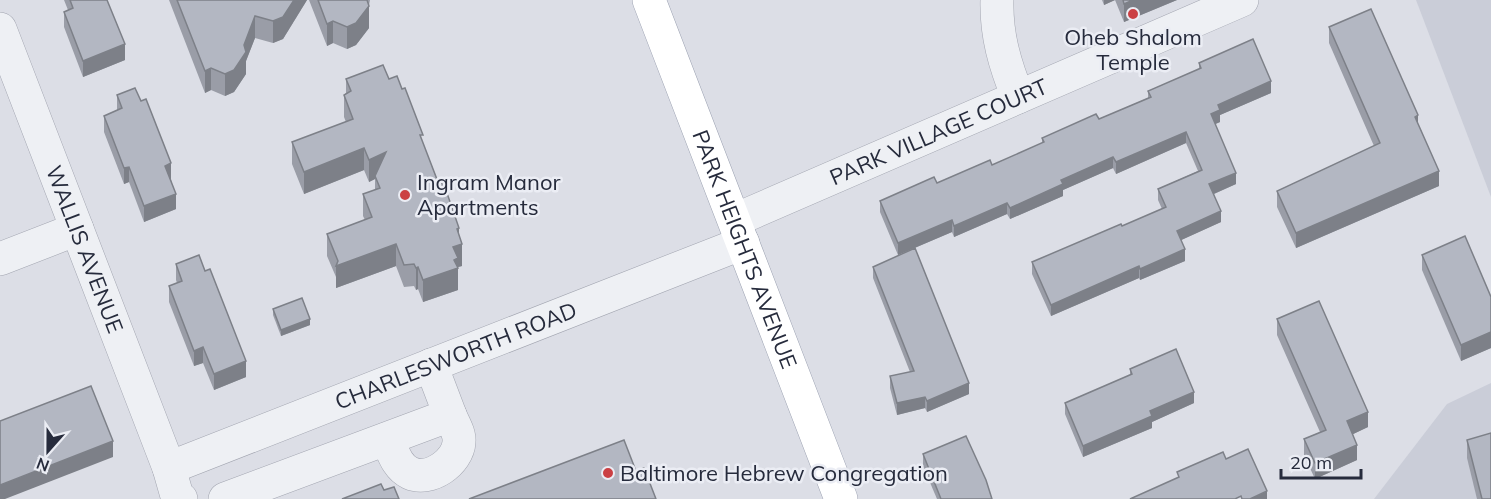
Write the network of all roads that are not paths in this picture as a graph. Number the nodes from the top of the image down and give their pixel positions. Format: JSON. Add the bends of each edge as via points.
{"nodes":[{"id":1,"x":649,"y":0,"type":"edge"},
{"id":2,"x":997,"y":0,"type":"edge"},
{"id":3,"x":1242,"y":0,"type":"edge"},
{"id":4,"x":0,"y":29,"type":"edge"},
{"id":5,"x":1018,"y":97,"type":"junction"},
{"id":6,"x":77,"y":229,"type":"junction"},
{"id":7,"x":739,"y":232,"type":"junction"},
{"id":8,"x":0,"y":259,"type":"edge"},
{"id":9,"x":430,"y":365,"type":"junction"},
{"id":10,"x":450,"y":415,"type":"junction"},
{"id":11,"x":387,"y":439,"type":"junction"},
{"id":12,"x":169,"y":468,"type":"junction"},
{"id":13,"x":181,"y":499,"type":"edge"},
{"id":14,"x":225,"y":499,"type":"edge"},
{"id":15,"x":841,"y":499,"type":"edge"}],
"edges":[{"from":1,"to":7,"type":"main road","name":"PARK HEIGHTS AVENUE"},
{"from":2,"to":5,"type":"street","via":[[1004,61]]},
{"from":3,"to":5,"type":"street","name":"PARK VILLAGE COURT"},
{"from":4,"to":6,"type":"street","name":"WALLIS AVENUE"},
{"from":5,"to":7,"type":"street","name":"PARK VILLAGE COURT"},
{"from":6,"to":8,"type":"street"},
{"from":6,"to":12,"type":"street","name":"WALLIS AVENUE"},
{"from":7,"to":9,"type":"street","name":"CHARLESWORTH ROAD"},
{"from":7,"to":15,"type":"main road","name":"PARK HEIGHTS AVENUE"},
{"from":9,"to":10,"type":"street"},
{"from":9,"to":12,"type":"street","name":"CHARLESWORTH ROAD"},
{"from":10,"to":11,"type":"street"},
{"from":10,"to":11,"type":"street","via":[[460,438],[458,448],[451,463],[436,471],[412,474],[396,461]]},
{"from":11,"to":14,"type":"street"},
{"from":12,"to":13,"type":"street","name":"WALLIS AVENUE"}]}
